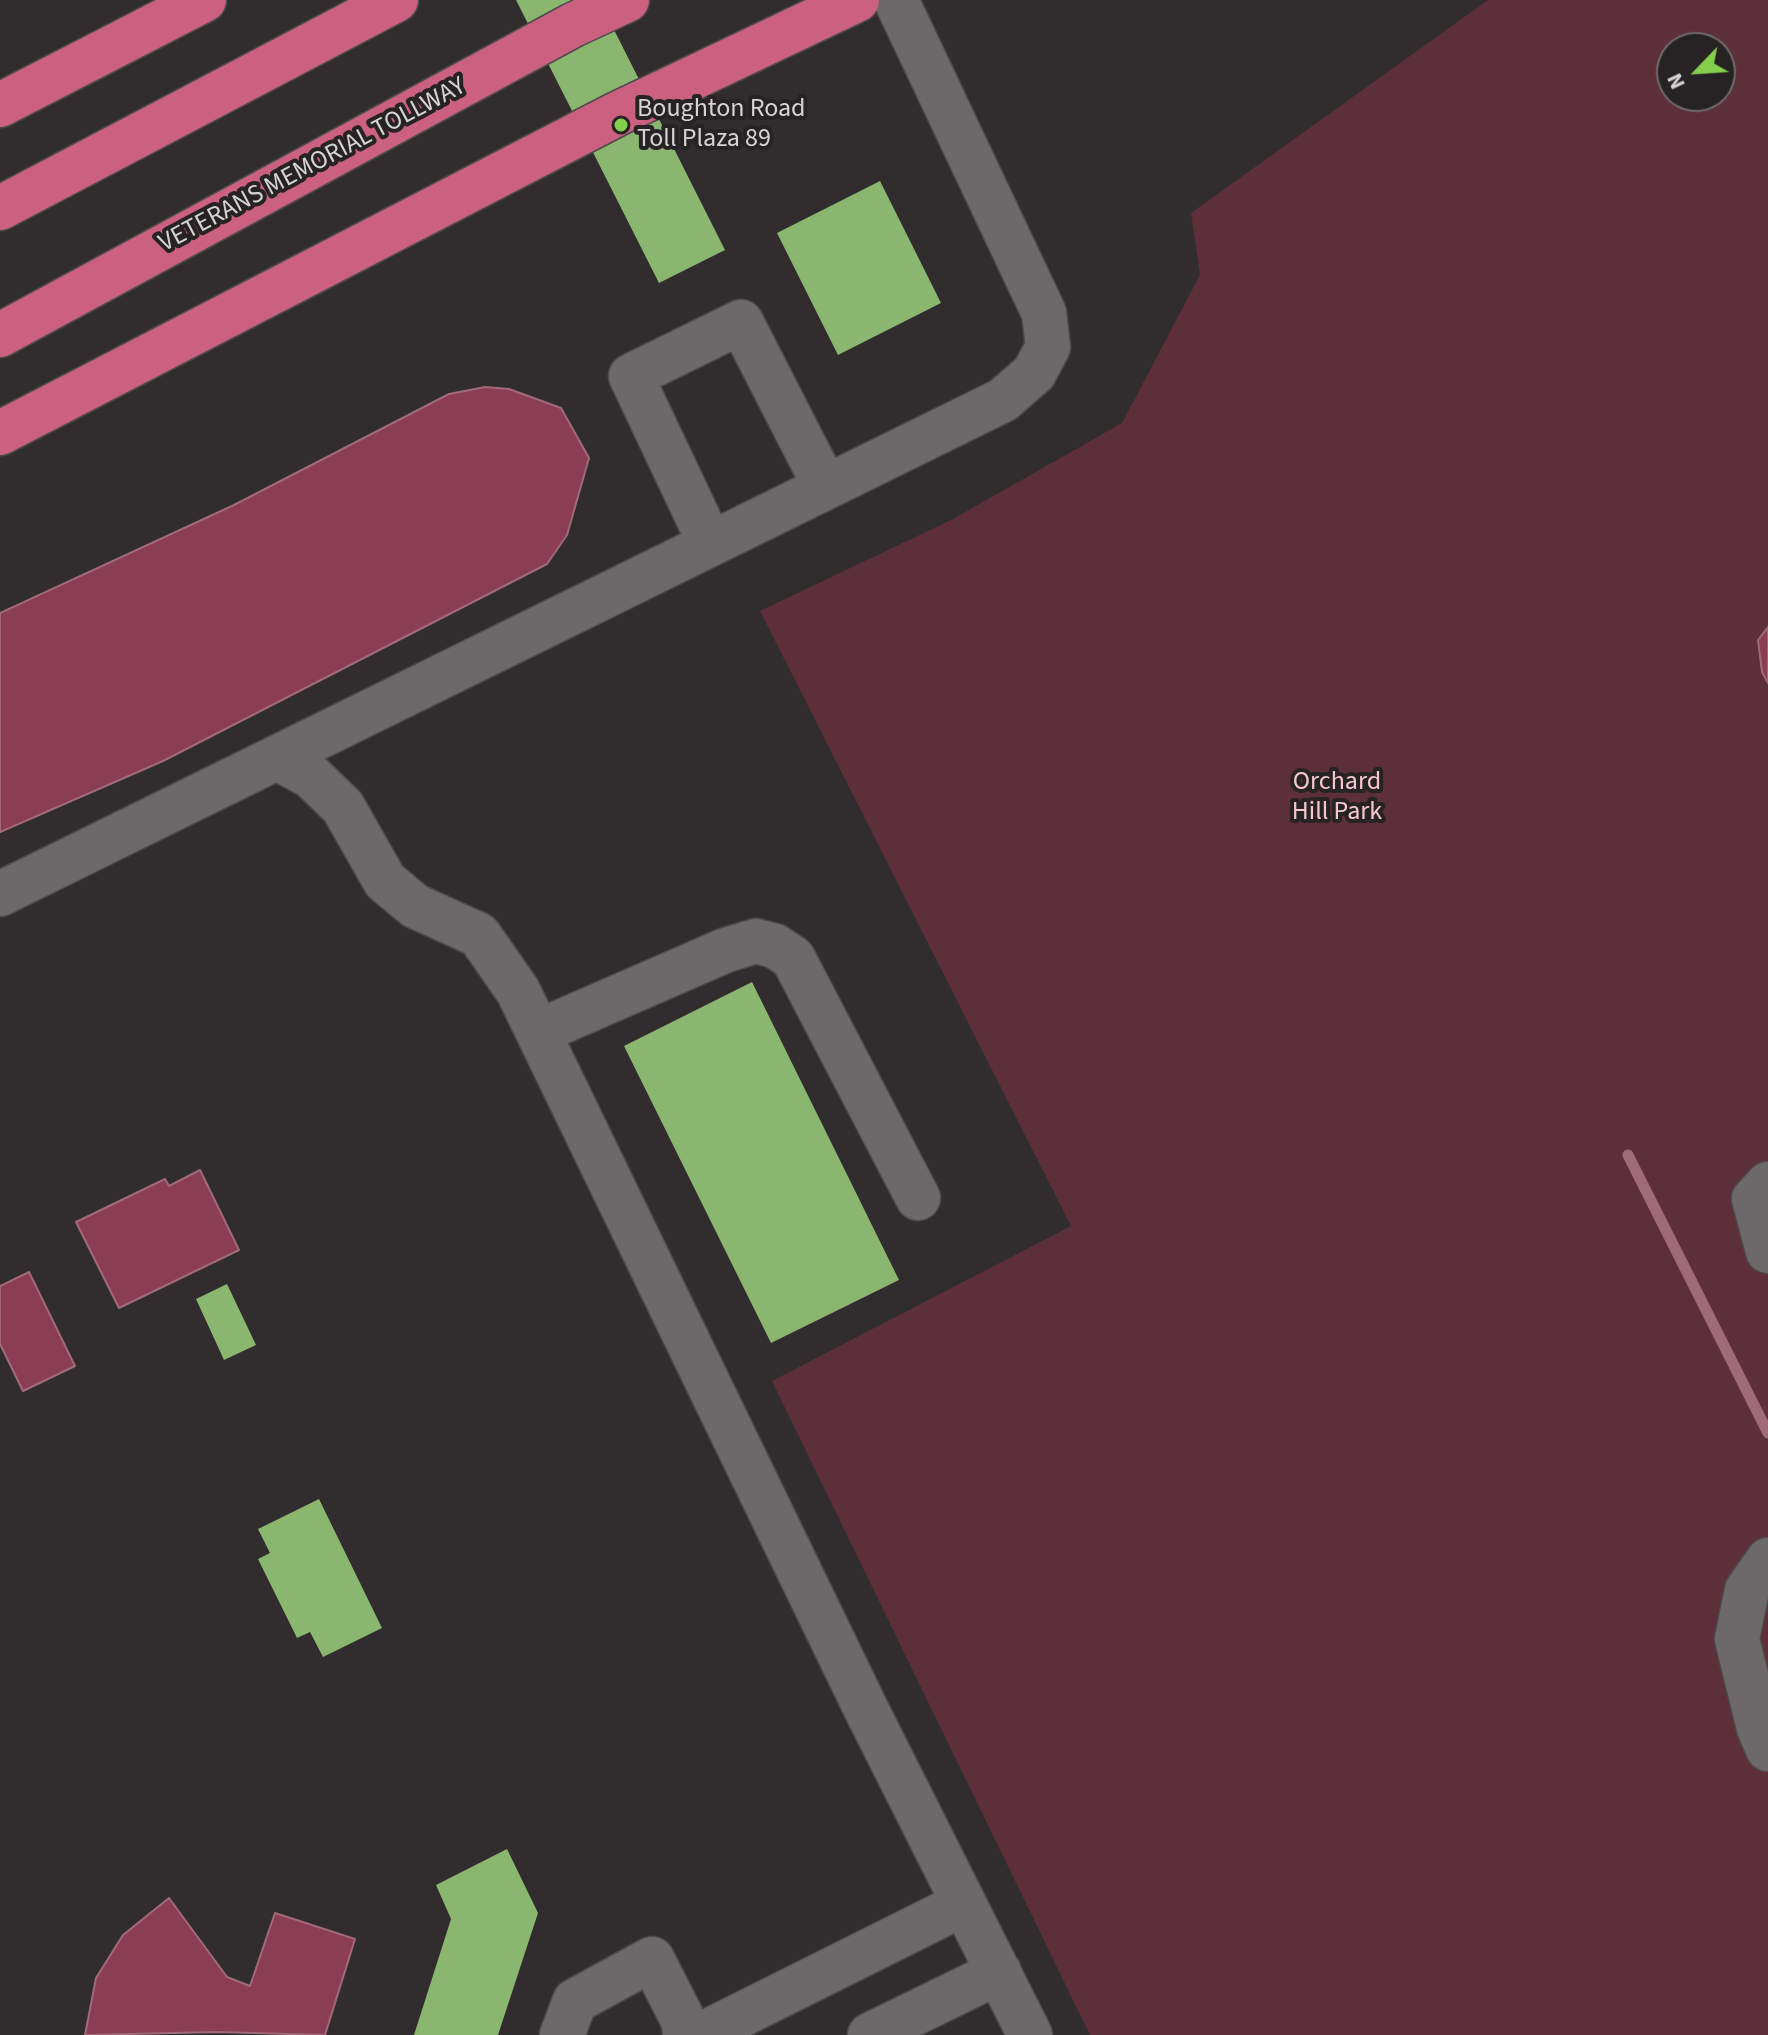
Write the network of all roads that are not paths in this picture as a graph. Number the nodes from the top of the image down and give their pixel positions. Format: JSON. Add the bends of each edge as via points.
{"nodes":[{"id":1,"x":204,"y":0,"type":"edge"},
{"id":2,"x":396,"y":0,"type":"edge"},
{"id":3,"x":627,"y":0,"type":"edge"},
{"id":4,"x":857,"y":0,"type":"edge"},
{"id":5,"x":896,"y":0,"type":"edge"},
{"id":6,"x":0,"y":105,"type":"edge"},
{"id":7,"x":0,"y":208,"type":"edge"},
{"id":8,"x":0,"y":335,"type":"edge"},
{"id":9,"x":0,"y":433,"type":"edge"},
{"id":10,"x":825,"y":486,"type":"junction"},
{"id":11,"x":710,"y":543,"type":"junction"},
{"id":12,"x":277,"y":758,"type":"junction"},
{"id":13,"x":0,"y":894,"type":"edge"},
{"id":14,"x":538,"y":1032,"type":"junction"},
{"id":15,"x":1768,"y":1184,"type":"edge"},
{"id":16,"x":918,"y":1198,"type":"dead end"},
{"id":17,"x":1768,"y":1251,"type":"edge"},
{"id":18,"x":1768,"y":1560,"type":"edge"},
{"id":19,"x":1768,"y":1749,"type":"edge"},
{"id":20,"x":963,"y":1904,"type":"junction"},
{"id":21,"x":999,"y":1972,"type":"junction"},
{"id":22,"x":562,"y":2035,"type":"edge"},
{"id":23,"x":685,"y":2035,"type":"edge"},
{"id":24,"x":701,"y":2035,"type":"edge"},
{"id":25,"x":870,"y":2035,"type":"edge"},
{"id":26,"x":1030,"y":2035,"type":"edge"}],
"edges":[{"from":1,"to":6,"type":"highway"},
{"from":2,"to":7,"type":"highway"},
{"from":3,"to":8,"type":"highway","name":"VETERANS MEMORIAL TOLLWAY"},
{"from":4,"to":9,"type":"highway","via":[[619,113]]},
{"from":5,"to":10,"type":"lane","via":[[1044,313],[1048,347],[1034,373],[1003,400]]},
{"from":10,"to":11,"type":"lane"},
{"from":10,"to":11,"type":"lane","via":[[741,322],[631,376]]},
{"from":11,"to":12,"type":"lane"},
{"from":12,"to":13,"type":"lane"},
{"from":12,"to":14,"type":"lane","via":[[311,776],[343,807],[385,881],[415,906],[479,935],[518,991]]},
{"from":14,"to":16,"type":"lane","via":[[726,950],[756,941],[775,946],[793,958]]},
{"from":14,"to":20,"type":"lane"},
{"from":15,"to":17,"type":"lane","via":[[1754,1199]]},
{"from":18,"to":19,"type":"lane","via":[[1747,1590],[1737,1639]]},
{"from":20,"to":21,"type":"lane"},
{"from":20,"to":24,"type":"lane"},
{"from":21,"to":25,"type":"lane"},
{"from":21,"to":26,"type":"lane"},
{"from":22,"to":23,"type":"lane","via":[[575,2001],[652,1959],[684,2022]]}]}
